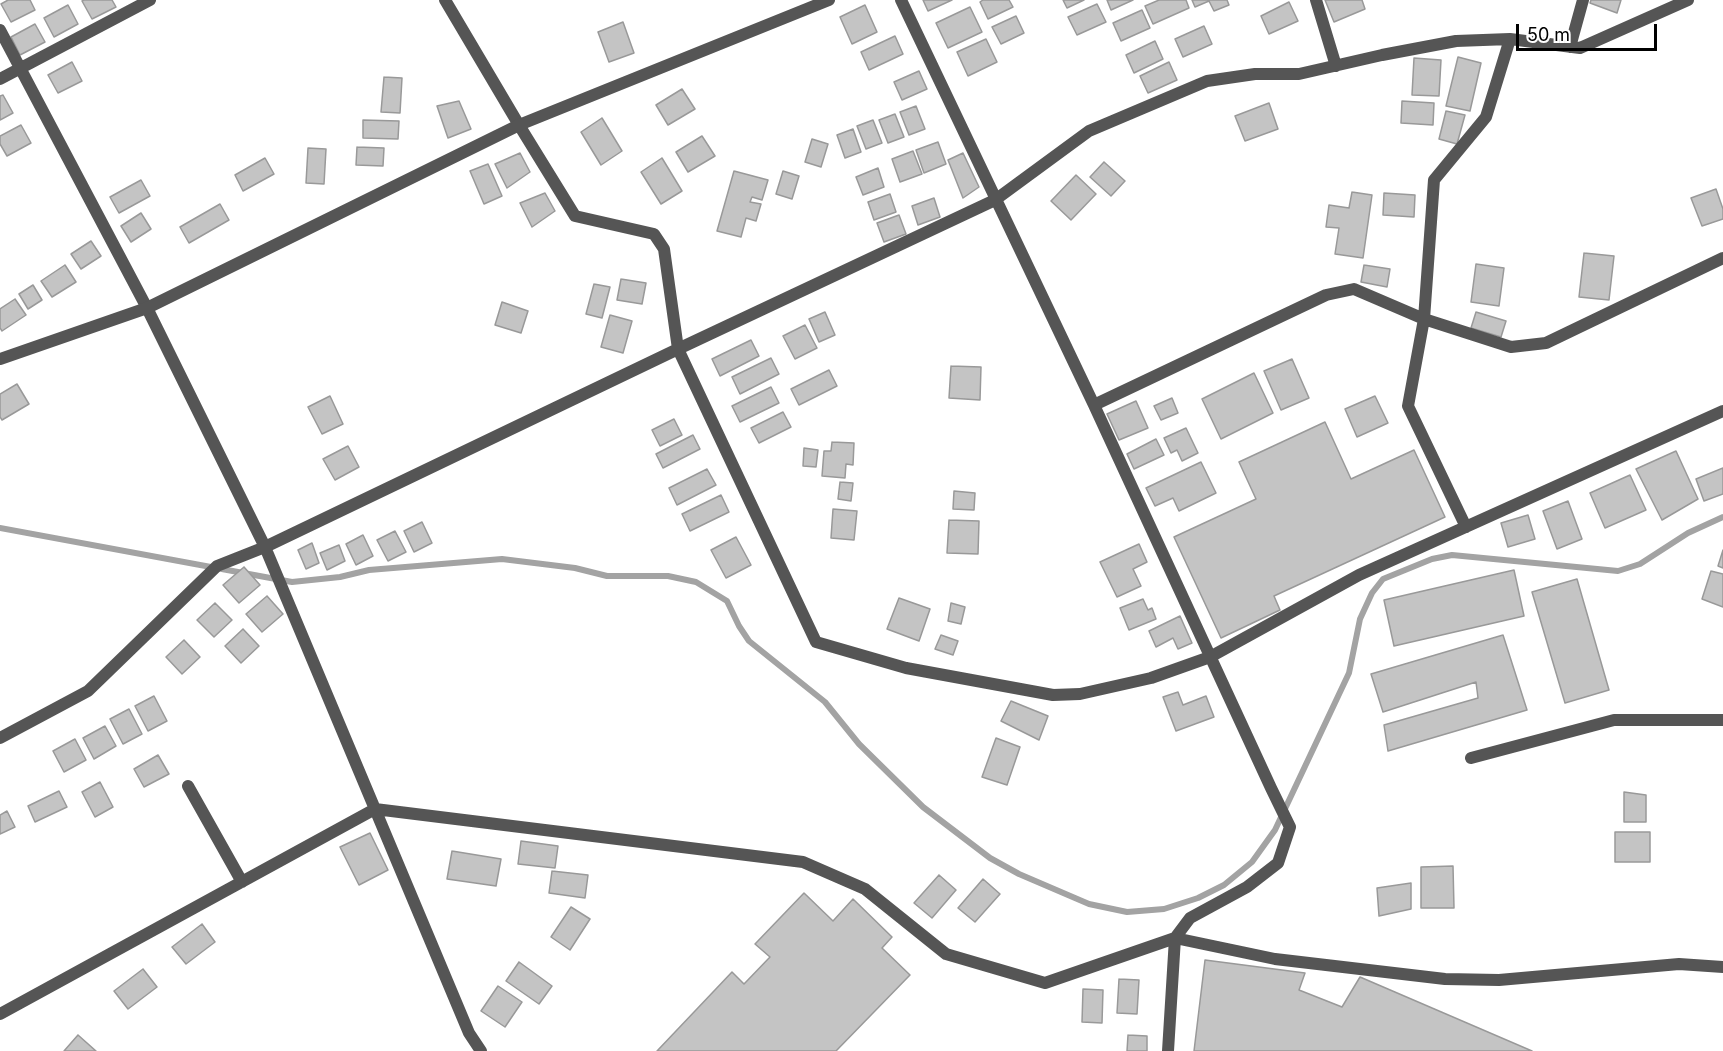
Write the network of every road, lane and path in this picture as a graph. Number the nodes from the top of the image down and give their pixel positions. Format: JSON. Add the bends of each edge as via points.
{"nodes":[{"id":1,"x":150,"y":0,"type":"edge"},
{"id":2,"x":445,"y":0,"type":"edge"},
{"id":3,"x":829,"y":0,"type":"edge"},
{"id":4,"x":901,"y":0,"type":"edge"},
{"id":5,"x":1316,"y":0,"type":"edge"},
{"id":6,"x":1583,"y":0,"type":"edge"},
{"id":7,"x":1688,"y":0,"type":"edge"},
{"id":8,"x":0,"y":30,"type":"edge"},
{"id":9,"x":1510,"y":39,"type":"junction"},
{"id":10,"x":1570,"y":47,"type":"junction"},
{"id":11,"x":1336,"y":66,"type":"junction"},
{"id":12,"x":20,"y":68,"type":"junction"},
{"id":13,"x":0,"y":79,"type":"edge"},
{"id":14,"x":519,"y":125,"type":"junction"},
{"id":15,"x":995,"y":200,"type":"junction"},
{"id":16,"x":1723,"y":258,"type":"edge"},
{"id":17,"x":147,"y":308,"type":"junction"},
{"id":18,"x":1424,"y":319,"type":"junction"},
{"id":19,"x":678,"y":349,"type":"junction"},
{"id":20,"x":0,"y":359,"type":"edge"},
{"id":21,"x":1094,"y":405,"type":"junction"},
{"id":22,"x":1723,"y":411,"type":"edge"},
{"id":23,"x":1466,"y":527,"type":"junction"},
{"id":24,"x":266,"y":547,"type":"junction"},
{"id":25,"x":1210,"y":657,"type":"junction"},
{"id":26,"x":1723,"y":720,"type":"edge"},
{"id":27,"x":0,"y":738,"type":"edge"},
{"id":28,"x":1471,"y":758,"type":"dead end"},
{"id":29,"x":188,"y":786,"type":"dead end"},
{"id":30,"x":375,"y":809,"type":"junction"},
{"id":31,"x":242,"y":882,"type":"junction"},
{"id":32,"x":1175,"y":938,"type":"junction"},
{"id":33,"x":1723,"y":967,"type":"edge"},
{"id":34,"x":0,"y":1014,"type":"edge"},
{"id":35,"x":481,"y":1051,"type":"edge"},
{"id":36,"x":1168,"y":1051,"type":"edge"}],
"edges":[{"from":1,"to":12,"type":"street"},
{"from":2,"to":14,"type":"street"},
{"from":3,"to":14,"type":"street"},
{"from":4,"to":15,"type":"street"},
{"from":5,"to":11,"type":"street"},
{"from":6,"to":10,"type":"street"},
{"from":7,"to":10,"type":"street","via":[[1580,48]]},
{"from":8,"to":12,"type":"street"},
{"from":9,"to":10,"type":"street"},
{"from":9,"to":11,"type":"street","via":[[1456,41]]},
{"from":9,"to":18,"type":"street","via":[[1486,117],[1434,180]]},
{"from":11,"to":15,"type":"street","via":[[1299,74],[1255,74],[1207,81],[1089,131]]},
{"from":12,"to":13,"type":"street"},
{"from":12,"to":17,"type":"street"},
{"from":14,"to":17,"type":"street"},
{"from":14,"to":19,"type":"street","via":[[575,216],[654,234],[664,249]]},
{"from":15,"to":19,"type":"street"},
{"from":15,"to":21,"type":"street"},
{"from":16,"to":18,"type":"street","via":[[1546,343],[1511,347]]},
{"from":17,"to":20,"type":"street"},
{"from":17,"to":24,"type":"street"},
{"from":18,"to":21,"type":"street","via":[[1354,290],[1326,295]]},
{"from":18,"to":23,"type":"street","via":[[1408,406]]},
{"from":19,"to":24,"type":"street"},
{"from":19,"to":25,"type":"street","via":[[816,642],[906,668],[1053,695],[1080,694],[1151,678]]},
{"from":21,"to":25,"type":"street"},
{"from":22,"to":23,"type":"street"},
{"from":23,"to":25,"type":"street","via":[[1359,575]]},
{"from":24,"to":27,"type":"street","via":[[217,566],[88,691]]},
{"from":24,"to":30,"type":"street"},
{"from":25,"to":32,"type":"street","via":[[1290,827],[1278,863],[1247,887],[1190,918]]},
{"from":26,"to":28,"type":"street","via":[[1614,720]]},
{"from":29,"to":31,"type":"street"},
{"from":30,"to":31,"type":"street"},
{"from":30,"to":32,"type":"street","via":[[803,862],[865,889],[946,954],[1046,983]]},
{"from":30,"to":35,"type":"street","via":[[469,1034]]},
{"from":31,"to":34,"type":"street"},
{"from":32,"to":33,"type":"street","via":[[1275,959],[1445,979],[1499,980],[1679,964]]},
{"from":32,"to":36,"type":"street"}]}
